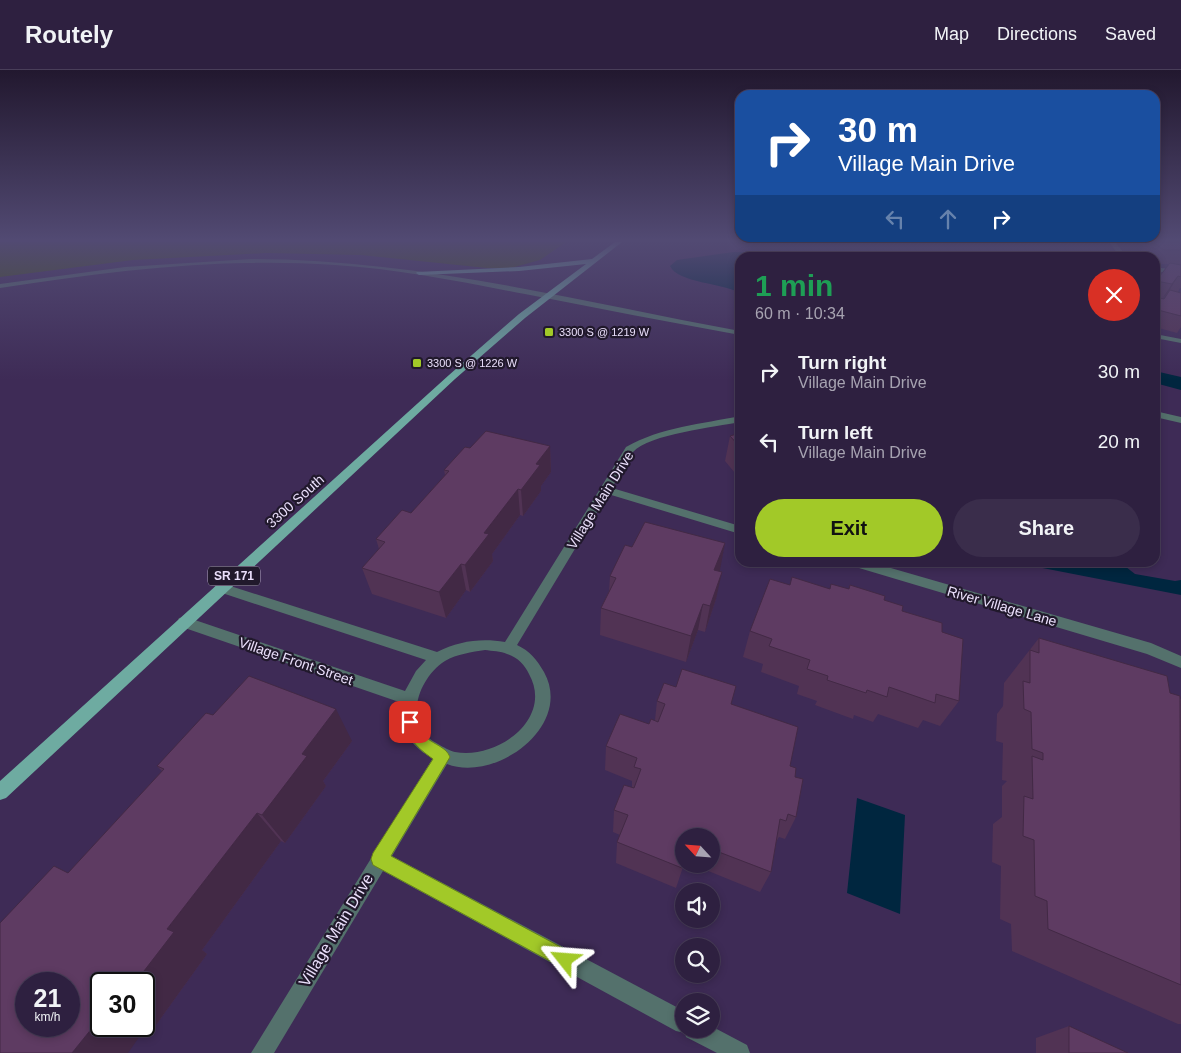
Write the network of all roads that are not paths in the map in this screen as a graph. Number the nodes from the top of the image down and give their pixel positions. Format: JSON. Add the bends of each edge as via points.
{"nodes":[{"id":1,"x":507,"y":288,"type":"edge"},
{"id":2,"x":559,"y":288,"type":"edge"},
{"id":3,"x":548,"y":296,"type":"junction"},
{"id":4,"x":735,"y":332,"type":"edge"},
{"id":5,"x":1160,"y":337,"type":"edge"},
{"id":6,"x":1181,"y":341,"type":"edge"},
{"id":7,"x":1160,"y":415,"type":"edge"},
{"id":8,"x":735,"y":420,"type":"edge"},
{"id":9,"x":1181,"y":420,"type":"edge"},
{"id":10,"x":605,"y":490,"type":"junction"},
{"id":11,"x":735,"y":529,"type":"edge"},
{"id":12,"x":870,"y":567,"type":"edge"},
{"id":13,"x":221,"y":588,"type":"junction"},
{"id":14,"x":184,"y":622,"type":"junction"},
{"id":15,"x":508,"y":648,"type":"junction"},
{"id":16,"x":439,"y":658,"type":"junction"},
{"id":17,"x":1181,"y":662,"type":"edge"},
{"id":18,"x":409,"y":699,"type":"junction"},
{"id":19,"x":442,"y":757,"type":"junction"},
{"id":20,"x":0,"y":792,"type":"edge"},
{"id":21,"x":379,"y":859,"type":"junction"},
{"id":22,"x":675,"y":1018,"type":"edge"},
{"id":23,"x":711,"y":1038,"type":"edge"},
{"id":24,"x":262,"y":1053,"type":"edge"},
{"id":25,"x":739,"y":1053,"type":"edge"}],
"edges":[{"from":1,"to":3,"type":"street"},
{"from":2,"to":3,"type":"main road","name":"3300 South","number":"SR 171"},
{"from":3,"to":4,"type":"street"},
{"from":3,"to":13,"type":"main road","name":"3300 South","number":"SR 171","via":[[452,377]]},
{"from":5,"to":6,"type":"street"},
{"from":7,"to":9,"type":"street"},
{"from":8,"to":10,"type":"street","name":"Village Main Drive","via":[[641,441],[630,449]]},
{"from":10,"to":11,"type":"street"},
{"from":10,"to":15,"type":"street","name":"Village Main Drive"},
{"from":12,"to":17,"type":"street","name":"River Village Lane","via":[[1151,649]]},
{"from":13,"to":14,"type":"main road","name":"3300 South","number":"SR 171"},
{"from":13,"to":16,"type":"street"},
{"from":14,"to":18,"type":"street","name":"Village Front Street"},
{"from":14,"to":20,"type":"main road","name":"3300 South","number":"SR 171"},
{"from":15,"to":16,"type":"street","via":[[485,644],[462,648]]},
{"from":15,"to":19,"type":"street","via":[[526,658],[538,672],[544,690],[542,710],[532,730],[515,746],[492,757],[466,761]]},
{"from":16,"to":18,"type":"street","via":[[425,669]]},
{"from":18,"to":19,"type":"street","via":[[410,722],[421,742]]},
{"from":19,"to":21,"type":"street","name":"Village Main Drive"},
{"from":21,"to":22,"type":"street"},
{"from":21,"to":24,"type":"street","name":"Village Main Drive"},
{"from":23,"to":25,"type":"street"}]}
